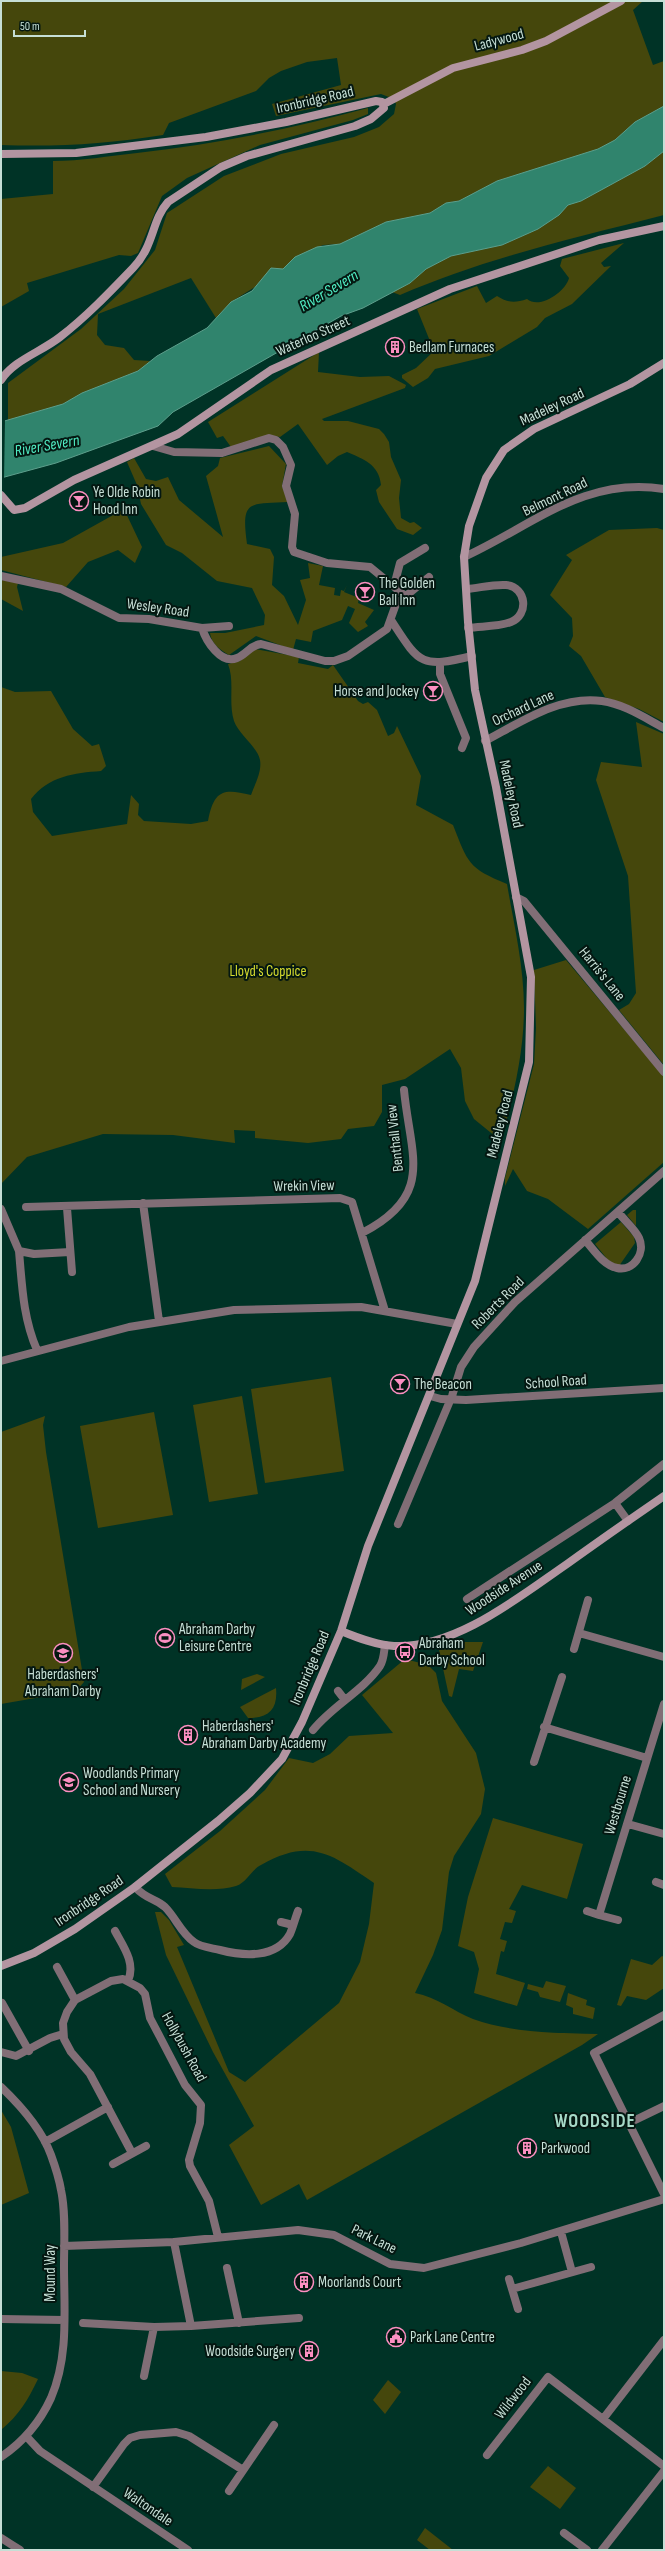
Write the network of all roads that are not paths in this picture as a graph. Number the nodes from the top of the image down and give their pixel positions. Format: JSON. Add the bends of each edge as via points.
{"nodes":[{"id":1,"x":621,"y":1,"type":"edge"},
{"id":2,"x":384,"y":104,"type":"junction"},
{"id":3,"x":1,"y":154,"type":"edge"},
{"id":4,"x":664,"y":226,"type":"edge"},
{"id":5,"x":664,"y":363,"type":"edge"},
{"id":6,"x":1,"y":380,"type":"edge"},
{"id":7,"x":153,"y":446,"type":"junction"},
{"id":8,"x":664,"y":481,"type":"edge"},
{"id":9,"x":654,"y":488,"type":"junction"},
{"id":10,"x":664,"y":489,"type":"edge"},
{"id":11,"x":2,"y":500,"type":"edge"},
{"id":12,"x":425,"y":548,"type":"dead end"},
{"id":13,"x":464,"y":557,"type":"junction"},
{"id":14,"x":1,"y":576,"type":"edge"},
{"id":15,"x":429,"y":577,"type":"dead end"},
{"id":16,"x":394,"y":586,"type":"junction"},
{"id":17,"x":467,"y":589,"type":"junction"},
{"id":18,"x":404,"y":596,"type":"junction"},
{"id":19,"x":391,"y":620,"type":"junction"},
{"id":20,"x":229,"y":626,"type":"dead end"},
{"id":21,"x":202,"y":628,"type":"junction"},
{"id":22,"x":468,"y":628,"type":"junction"},
{"id":23,"x":472,"y":656,"type":"junction"},
{"id":24,"x":440,"y":664,"type":"junction"},
{"id":25,"x":664,"y":728,"type":"edge"},
{"id":26,"x":485,"y":741,"type":"junction"},
{"id":27,"x":462,"y":748,"type":"dead end"},
{"id":28,"x":516,"y":897,"type":"junction"},
{"id":29,"x":664,"y":1072,"type":"edge"},
{"id":30,"x":404,"y":1090,"type":"dead end"},
{"id":31,"x":664,"y":1171,"type":"edge"},
{"id":32,"x":143,"y":1203,"type":"junction"},
{"id":33,"x":26,"y":1208,"type":"dead end"},
{"id":34,"x":67,"y":1208,"type":"junction"},
{"id":35,"x":1,"y":1209,"type":"edge"},
{"id":36,"x":618,"y":1212,"type":"junction"},
{"id":37,"x":362,"y":1233,"type":"junction"},
{"id":38,"x":585,"y":1240,"type":"junction"},
{"id":39,"x":19,"y":1251,"type":"junction"},
{"id":40,"x":70,"y":1252,"type":"junction"},
{"id":41,"x":72,"y":1272,"type":"dead end"},
{"id":42,"x":385,"y":1311,"type":"junction"},
{"id":43,"x":159,"y":1321,"type":"junction"},
{"id":44,"x":456,"y":1324,"type":"junction"},
{"id":45,"x":36,"y":1350,"type":"junction"},
{"id":46,"x":1,"y":1361,"type":"edge"},
{"id":47,"x":664,"y":1388,"type":"edge"},
{"id":48,"x":430,"y":1396,"type":"junction"},
{"id":49,"x":450,"y":1400,"type":"junction"},
{"id":50,"x":664,"y":1464,"type":"edge"},
{"id":51,"x":664,"y":1496,"type":"edge"},
{"id":52,"x":615,"y":1503,"type":"junction"},
{"id":53,"x":628,"y":1520,"type":"junction"},
{"id":54,"x":398,"y":1524,"type":"dead end"},
{"id":55,"x":467,"y":1599,"type":"dead end"},
{"id":56,"x":588,"y":1600,"type":"dead end"},
{"id":57,"x":342,"y":1631,"type":"junction"},
{"id":58,"x":579,"y":1633,"type":"junction"},
{"id":59,"x":385,"y":1645,"type":"junction"},
{"id":60,"x":574,"y":1649,"type":"dead end"},
{"id":61,"x":664,"y":1657,"type":"edge"},
{"id":62,"x":562,"y":1676,"type":"dead end"},
{"id":63,"x":338,"y":1691,"type":"dead end"},
{"id":64,"x":345,"y":1700,"type":"junction"},
{"id":65,"x":664,"y":1704,"type":"edge"},
{"id":66,"x":662,"y":1718,"type":"edge"},
{"id":67,"x":544,"y":1726,"type":"junction"},
{"id":68,"x":313,"y":1730,"type":"dead end"},
{"id":69,"x":647,"y":1758,"type":"junction"},
{"id":70,"x":534,"y":1762,"type":"dead end"},
{"id":71,"x":628,"y":1824,"type":"junction"},
{"id":72,"x":664,"y":1834,"type":"edge"},
{"id":73,"x":135,"y":1887,"type":"junction"},
{"id":74,"x":298,"y":1911,"type":"dead end"},
{"id":75,"x":587,"y":1912,"type":"dead end"},
{"id":76,"x":599,"y":1915,"type":"junction"},
{"id":77,"x":618,"y":1920,"type":"dead end"},
{"id":78,"x":281,"y":1922,"type":"dead end"},
{"id":79,"x":293,"y":1925,"type":"junction"},
{"id":80,"x":115,"y":1931,"type":"dead end"},
{"id":81,"x":1,"y":1966,"type":"edge"},
{"id":82,"x":57,"y":1967,"type":"dead end"},
{"id":83,"x":128,"y":1981,"type":"junction"},
{"id":84,"x":75,"y":2000,"type":"junction"},
{"id":85,"x":2,"y":2003,"type":"edge"},
{"id":86,"x":664,"y":2015,"type":"edge"},
{"id":87,"x":63,"y":2034,"type":"junction"},
{"id":88,"x":28,"y":2051,"type":"junction"},
{"id":89,"x":1,"y":2052,"type":"edge"},
{"id":90,"x":1,"y":2087,"type":"edge"},
{"id":91,"x":664,"y":2106,"type":"edge"},
{"id":92,"x":108,"y":2107,"type":"junction"},
{"id":93,"x":629,"y":2123,"type":"junction"},
{"id":94,"x":45,"y":2142,"type":"junction"},
{"id":95,"x":146,"y":2146,"type":"dead end"},
{"id":96,"x":132,"y":2153,"type":"junction"},
{"id":97,"x":113,"y":2164,"type":"dead end"},
{"id":98,"x":664,"y":2194,"type":"edge"},
{"id":99,"x":664,"y":2199,"type":"edge"},
{"id":100,"x":560,"y":2232,"type":"junction"},
{"id":101,"x":218,"y":2237,"type":"junction"},
{"id":102,"x":174,"y":2242,"type":"junction"},
{"id":103,"x":64,"y":2246,"type":"junction"},
{"id":104,"x":591,"y":2267,"type":"dead end"},
{"id":105,"x":227,"y":2268,"type":"dead end"},
{"id":106,"x":572,"y":2272,"type":"junction"},
{"id":107,"x":509,"y":2279,"type":"dead end"},
{"id":108,"x":512,"y":2289,"type":"junction"},
{"id":109,"x":518,"y":2309,"type":"dead end"},
{"id":110,"x":299,"y":2318,"type":"dead end"},
{"id":111,"x":1,"y":2319,"type":"edge"},
{"id":112,"x":64,"y":2320,"type":"junction"},
{"id":113,"x":83,"y":2323,"type":"dead end"},
{"id":114,"x":239,"y":2323,"type":"junction"},
{"id":115,"x":191,"y":2326,"type":"junction"},
{"id":116,"x":154,"y":2327,"type":"junction"},
{"id":117,"x":664,"y":2340,"type":"edge"},
{"id":118,"x":144,"y":2376,"type":"dead end"},
{"id":119,"x":603,"y":2419,"type":"junction"},
{"id":120,"x":274,"y":2425,"type":"dead end"},
{"id":121,"x":26,"y":2436,"type":"junction"},
{"id":122,"x":487,"y":2454,"type":"dead end"},
{"id":123,"x":1,"y":2457,"type":"edge"},
{"id":124,"x":664,"y":2466,"type":"edge"},
{"id":125,"x":243,"y":2470,"type":"junction"},
{"id":126,"x":664,"y":2471,"type":"edge"},
{"id":127,"x":93,"y":2487,"type":"junction"},
{"id":128,"x":229,"y":2490,"type":"dead end"},
{"id":129,"x":564,"y":2532,"type":"dead end"},
{"id":130,"x":1,"y":2538,"type":"edge"},
{"id":131,"x":20,"y":2550,"type":"edge"},
{"id":132,"x":188,"y":2550,"type":"edge"},
{"id":133,"x":587,"y":2550,"type":"edge"},
{"id":134,"x":602,"y":2550,"type":"edge"}],
"edges":[{"from":1,"to":2,"type":"main road","name":"Ladywood","via":[[546,41],[453,68]]},
{"from":2,"to":3,"type":"main road","name":"Ironbridge Road","via":[[376,101],[206,137],[76,153]]},
{"from":2,"to":6,"type":"main road","via":[[380,113],[355,126],[267,150],[221,167],[168,202],[162,208],[147,251],[134,267],[81,320],[59,338],[14,365]]},
{"from":4,"to":7,"type":"main road","name":"Waterloo Street","via":[[599,240],[450,289],[271,370],[178,434]]},
{"from":5,"to":13,"type":"main road","name":"Madeley Road","via":[[630,384],[534,429],[504,450],[486,478],[469,526]]},
{"from":7,"to":11,"type":"main road","name":"Waterloo Street","via":[[74,480],[25,508],[14,510]]},
{"from":7,"to":16,"type":"street","via":[[174,452],[222,453],[269,438],[276,440],[283,447],[290,465],[286,486],[295,514],[292,547],[294,552],[327,563],[370,568]]},
{"from":8,"to":9,"type":"street"},
{"from":9,"to":10,"type":"street","name":"Belmont Road"},
{"from":9,"to":13,"type":"street","name":"Belmont Road","via":[[606,489],[583,496]]},
{"from":12,"to":16,"type":"street","via":[[400,563]]},
{"from":13,"to":17,"type":"main road","name":"Madeley Road"},
{"from":14,"to":21,"type":"street","name":"Wesley Road","via":[[61,589],[119,618],[149,619]]},
{"from":15,"to":18,"type":"street","name":"Wesley Road"},
{"from":16,"to":18,"type":"street"},
{"from":17,"to":22,"type":"main road","name":"Madeley Road"},
{"from":17,"to":22,"type":"street","via":[[507,585],[515,589],[524,602],[520,618],[510,622]]},
{"from":18,"to":19,"type":"street","name":"Wesley Road","via":[[396,604]]},
{"from":19,"to":21,"type":"street","name":"Wesley Road","via":[[387,629],[348,656],[334,661],[325,661],[261,644],[251,646],[236,659],[227,659],[217,652]]},
{"from":19,"to":24,"type":"street","via":[[421,659]]},
{"from":20,"to":21,"type":"street"},
{"from":22,"to":23,"type":"main road","name":"Madeley Road"},
{"from":23,"to":24,"type":"street"},
{"from":23,"to":26,"type":"main road","name":"Madeley Road","via":[[475,690]]},
{"from":24,"to":27,"type":"street","via":[[440,674],[466,738]]},
{"from":25,"to":26,"type":"street","name":"Orchard Lane","via":[[622,707],[602,701],[573,701],[542,712]]},
{"from":26,"to":28,"type":"main road","name":"Madeley Road","via":[[498,794]]},
{"from":28,"to":29,"type":"street","name":"Harris's Lane","via":[[524,900]]},
{"from":28,"to":44,"type":"main road","name":"Madeley Road","via":[[531,977],[529,1062],[475,1281]]},
{"from":30,"to":37,"type":"street","name":"Benthall View","via":[[411,1132],[413,1179],[403,1200],[391,1213],[381,1223]]},
{"from":31,"to":36,"type":"street","name":"Roberts Road"},
{"from":32,"to":34,"type":"street","name":"Wrekin View"},
{"from":32,"to":37,"type":"street","name":"Wrekin View","via":[[340,1198],[352,1202]]},
{"from":32,"to":43,"type":"street"},
{"from":33,"to":34,"type":"street","name":"Wrekin View"},
{"from":34,"to":40,"type":"street"},
{"from":35,"to":39,"type":"street"},
{"from":36,"to":38,"type":"street","name":"Roberts Road"},
{"from":36,"to":38,"type":"street","via":[[640,1239],[640,1255],[635,1263],[627,1268],[616,1268],[604,1261]]},
{"from":37,"to":42,"type":"street","name":"Wrekin View"},
{"from":38,"to":49,"type":"street","name":"Roberts Road","via":[[490,1329],[461,1368]]},
{"from":39,"to":40,"type":"street","via":[[34,1254]]},
{"from":39,"to":45,"type":"street","via":[[24,1305],[29,1334]]},
{"from":40,"to":41,"type":"street"},
{"from":42,"to":43,"type":"street","via":[[361,1307],[234,1310]]},
{"from":42,"to":44,"type":"street"},
{"from":43,"to":45,"type":"street"},
{"from":44,"to":48,"type":"main road","name":"Ironbridge Road"},
{"from":45,"to":46,"type":"street"},
{"from":47,"to":49,"type":"street","name":"School Road","via":[[525,1398]]},
{"from":48,"to":49,"type":"street","name":"School Road"},
{"from":48,"to":57,"type":"main road","name":"Ironbridge Road","via":[[368,1546]]},
{"from":49,"to":54,"type":"street"},
{"from":50,"to":52,"type":"street"},
{"from":51,"to":53,"type":"main road","name":"Woodside Avenue"},
{"from":52,"to":53,"type":"street"},
{"from":52,"to":55,"type":"street"},
{"from":53,"to":59,"type":"main road","name":"Woodside Avenue","via":[[518,1598],[476,1624],[424,1643]]},
{"from":56,"to":58,"type":"street"},
{"from":57,"to":59,"type":"main road","name":"Woodside Avenue","via":[[363,1641]]},
{"from":57,"to":73,"type":"main road","name":"Ironbridge Road","via":[[302,1722],[282,1759],[250,1793],[218,1821]]},
{"from":58,"to":60,"type":"street"},
{"from":58,"to":61,"type":"street"},
{"from":59,"to":64,"type":"street","via":[[381,1665]]},
{"from":62,"to":67,"type":"street"},
{"from":63,"to":64,"type":"street"},
{"from":64,"to":68,"type":"street","via":[[324,1716]]},
{"from":65,"to":66,"type":"street","name":"Westbourne"},
{"from":66,"to":69,"type":"street","name":"Westbourne"},
{"from":67,"to":69,"type":"street"},
{"from":67,"to":70,"type":"street"},
{"from":69,"to":71,"type":"street","name":"Westbourne"},
{"from":71,"to":72,"type":"street"},
{"from":71,"to":76,"type":"street","name":"Westbourne"},
{"from":73,"to":79,"type":"street","via":[[142,1896],[163,1906],[173,1915],[187,1937],[196,1944],[227,1952],[259,1954],[272,1950],[289,1935]]},
{"from":73,"to":81,"type":"main road","name":"Ironbridge Road","via":[[76,1929],[34,1953]]},
{"from":74,"to":79,"type":"street"},
{"from":75,"to":76,"type":"street"},
{"from":76,"to":77,"type":"street"},
{"from":78,"to":79,"type":"street"},
{"from":80,"to":83,"type":"street","via":[[129,1957]]},
{"from":82,"to":84,"type":"street"},
{"from":83,"to":84,"type":"street","via":[[111,1981]]},
{"from":83,"to":101,"type":"street","name":"Hollybush Road","via":[[145,1994],[150,2018],[185,2084],[202,2105],[200,2123],[189,2160],[209,2201]]},
{"from":84,"to":87,"type":"street","via":[[67,2012]]},
{"from":85,"to":88,"type":"street"},
{"from":86,"to":93,"type":"street","via":[[594,2053]]},
{"from":87,"to":88,"type":"street","via":[[50,2038]]},
{"from":87,"to":92,"type":"street","via":[[71,2052],[90,2074]]},
{"from":88,"to":89,"type":"street","via":[[16,2056]]},
{"from":90,"to":94,"type":"street","name":"Mound Way","via":[[36,2126]]},
{"from":91,"to":93,"type":"street"},
{"from":92,"to":94,"type":"street"},
{"from":92,"to":96,"type":"street"},
{"from":93,"to":98,"type":"street"},
{"from":94,"to":103,"type":"street","name":"Mound Way","via":[[62,2191]]},
{"from":95,"to":96,"type":"street"},
{"from":96,"to":97,"type":"street"},
{"from":99,"to":100,"type":"street","name":"Park Lane"},
{"from":100,"to":101,"type":"street","name":"Park Lane","via":[[445,2264],[417,2268],[390,2264],[341,2238],[318,2231],[298,2230]]},
{"from":100,"to":106,"type":"street"},
{"from":101,"to":102,"type":"street","name":"Park Lane"},
{"from":102,"to":103,"type":"street","name":"Park Lane"},
{"from":102,"to":115,"type":"street"},
{"from":103,"to":112,"type":"street","name":"Mound Way"},
{"from":104,"to":106,"type":"street"},
{"from":105,"to":114,"type":"street"},
{"from":106,"to":108,"type":"street"},
{"from":107,"to":108,"type":"street"},
{"from":108,"to":109,"type":"street"},
{"from":110,"to":114,"type":"street"},
{"from":111,"to":112,"type":"street"},
{"from":112,"to":121,"type":"street","name":"Mound Way","via":[[63,2350],[57,2382],[44,2412]]},
{"from":113,"to":116,"type":"street"},
{"from":114,"to":115,"type":"street"},
{"from":115,"to":116,"type":"street"},
{"from":116,"to":118,"type":"street"},
{"from":117,"to":119,"type":"street"},
{"from":119,"to":122,"type":"street","name":"Wildwood","via":[[548,2377]]},
{"from":119,"to":124,"type":"street","name":"Wildwood"},
{"from":120,"to":125,"type":"street"},
{"from":121,"to":123,"type":"street","name":"Mound Way"},
{"from":121,"to":127,"type":"street","name":"Waltondale","via":[[40,2451]]},
{"from":125,"to":127,"type":"street","via":[[189,2436],[176,2432],[140,2435],[130,2438],[124,2444]]},
{"from":125,"to":128,"type":"street"},
{"from":126,"to":134,"type":"street"},
{"from":127,"to":132,"type":"street","name":"Waltondale"},
{"from":129,"to":133,"type":"street"},
{"from":130,"to":131,"type":"street"}]}
